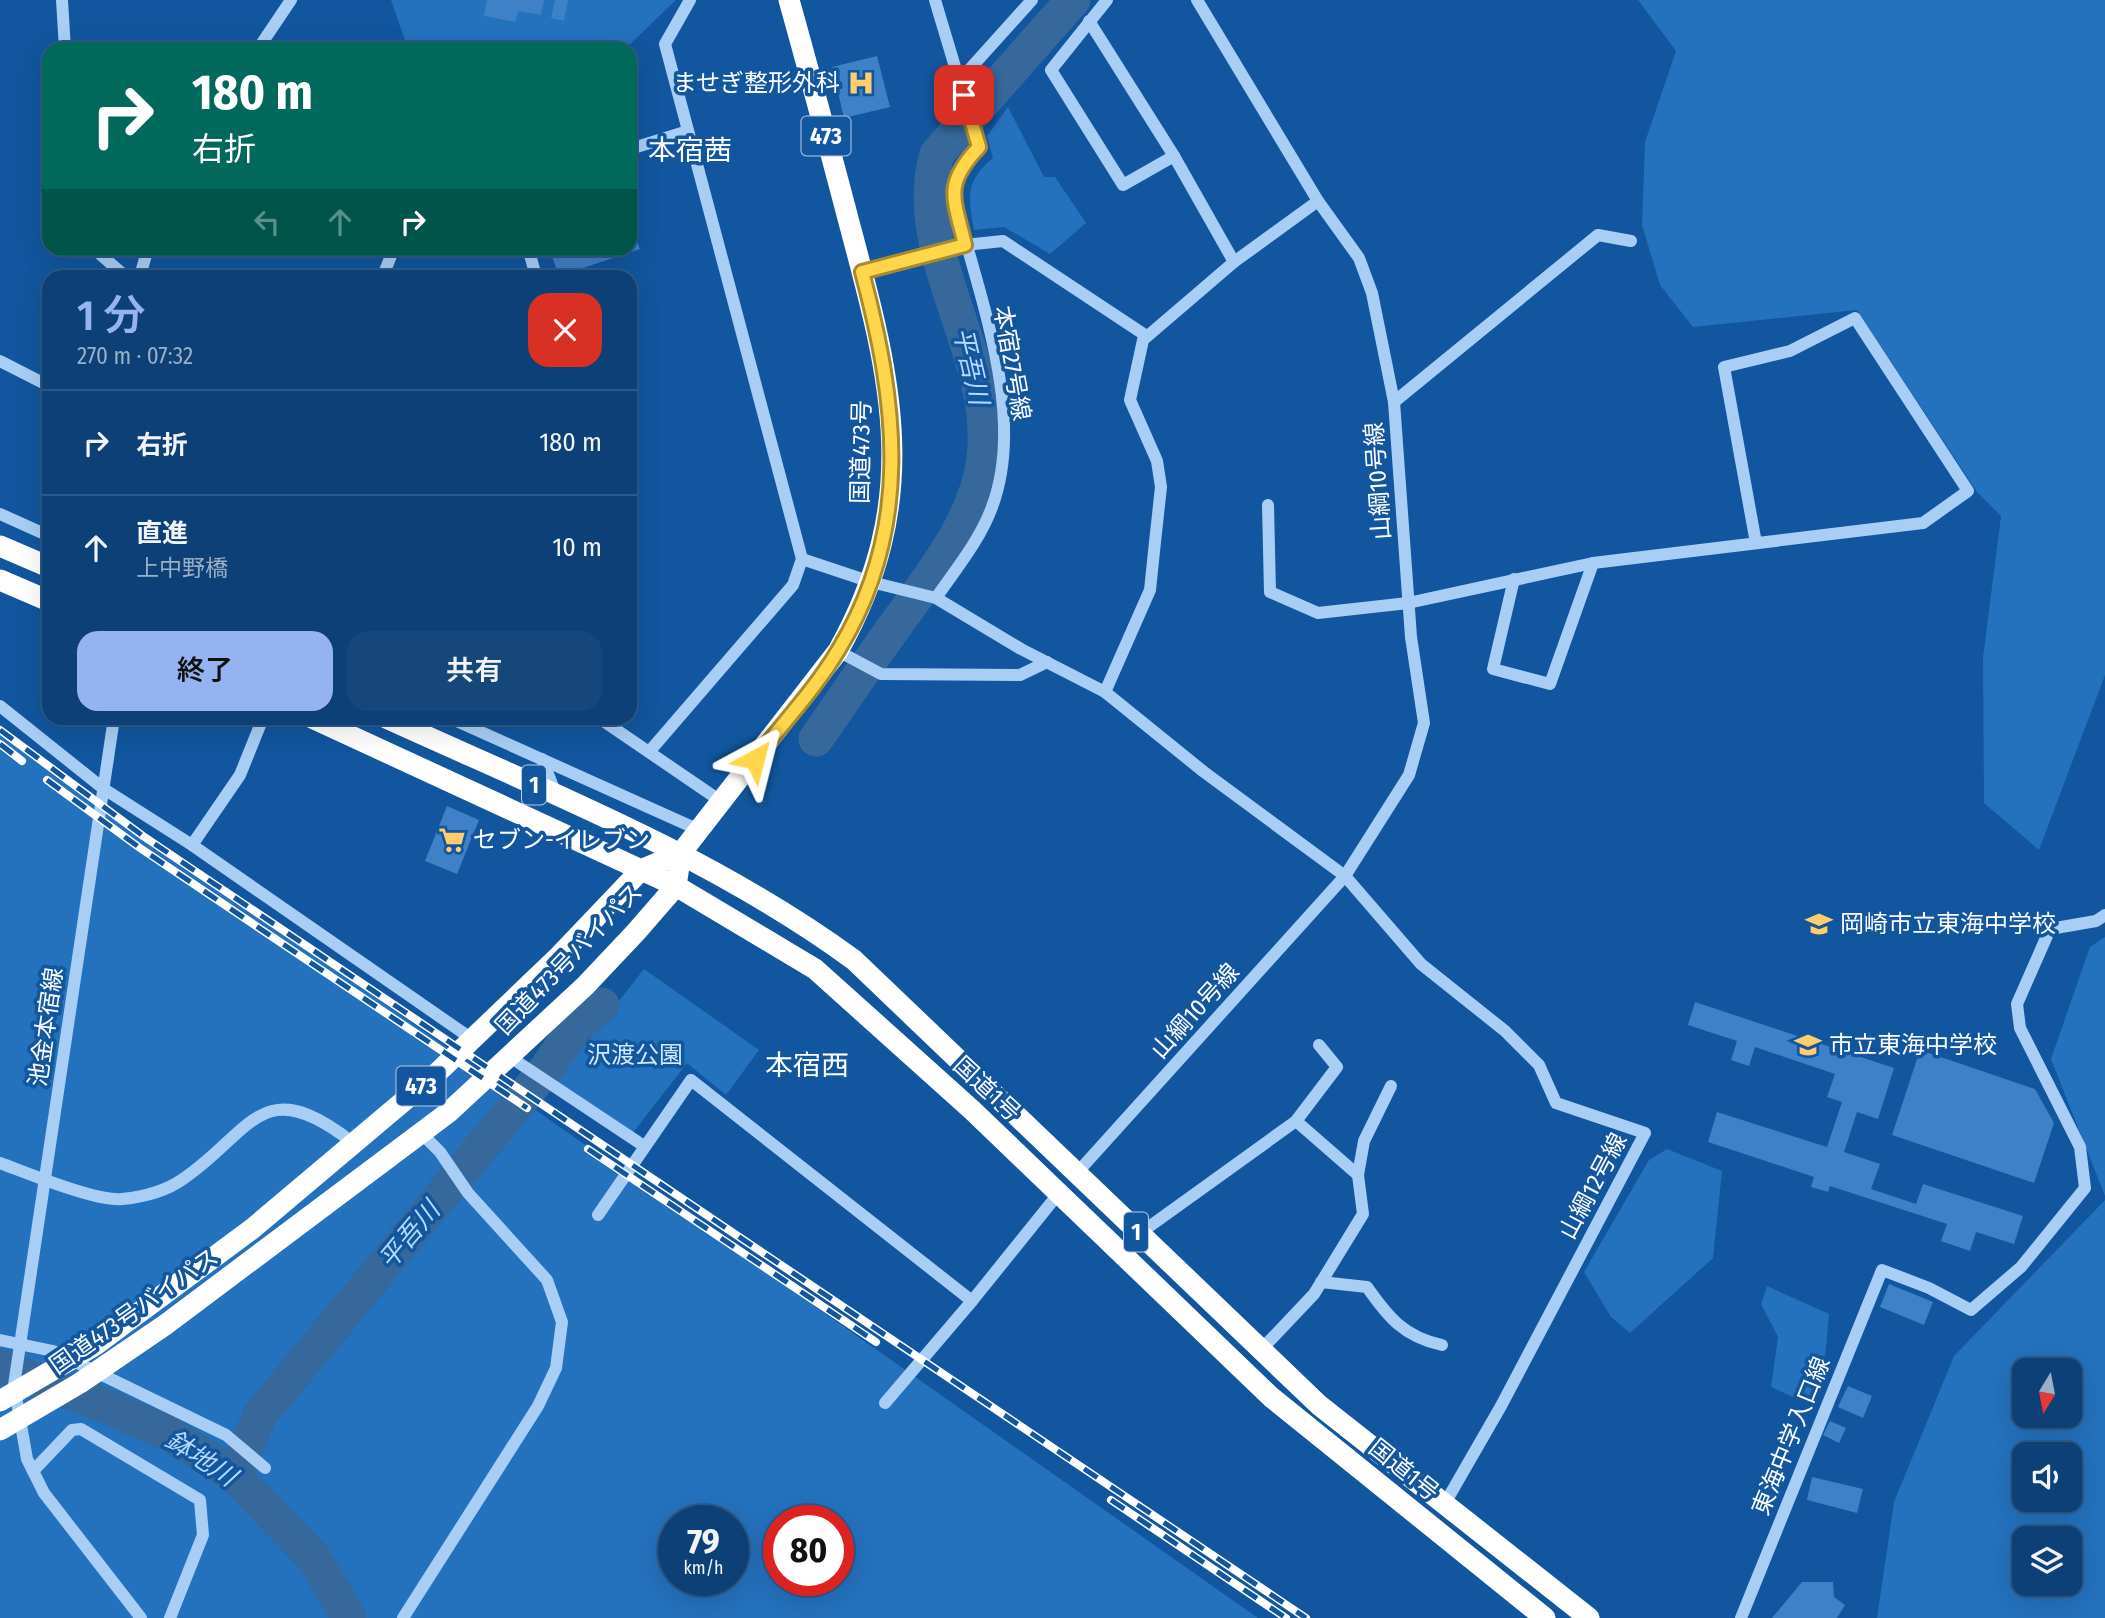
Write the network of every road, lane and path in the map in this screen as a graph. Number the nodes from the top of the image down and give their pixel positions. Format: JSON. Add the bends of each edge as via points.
{"nodes":[{"id":1,"x":62,"y":0,"type":"edge"},
{"id":2,"x":290,"y":0,"type":"edge"},
{"id":3,"x":690,"y":0,"type":"edge"},
{"id":4,"x":789,"y":0,"type":"edge"},
{"id":5,"x":935,"y":0,"type":"edge"},
{"id":6,"x":1032,"y":0,"type":"edge"},
{"id":7,"x":1107,"y":0,"type":"edge"},
{"id":8,"x":1197,"y":0,"type":"edge"},
{"id":9,"x":1089,"y":21,"type":"junction"},
{"id":10,"x":65,"y":42,"type":"edge"},
{"id":11,"x":263,"y":42,"type":"edge"},
{"id":12,"x":959,"y":81,"type":"junction"},
{"id":13,"x":688,"y":131,"type":"junction"},
{"id":14,"x":637,"y":147,"type":"edge"},
{"id":15,"x":1174,"y":156,"type":"junction"},
{"id":16,"x":1318,"y":201,"type":"junction"},
{"id":17,"x":1631,"y":241,"type":"dead end"},
{"id":18,"x":965,"y":245,"type":"junction"},
{"id":19,"x":102,"y":256,"type":"edge"},
{"id":20,"x":1234,"y":262,"type":"junction"},
{"id":21,"x":117,"y":270,"type":"edge"},
{"id":22,"x":862,"y":272,"type":"junction"},
{"id":23,"x":1145,"y":335,"type":"junction"},
{"id":24,"x":0,"y":361,"type":"edge"},
{"id":25,"x":42,"y":382,"type":"edge"},
{"id":26,"x":1394,"y":402,"type":"junction"},
{"id":27,"x":1268,"y":505,"type":"dead end"},
{"id":28,"x":0,"y":514,"type":"edge"},
{"id":29,"x":42,"y":533,"type":"edge"},
{"id":30,"x":1756,"y":543,"type":"junction"},
{"id":31,"x":0,"y":546,"type":"edge"},
{"id":32,"x":802,"y":559,"type":"junction"},
{"id":33,"x":1592,"y":562,"type":"junction"},
{"id":34,"x":42,"y":564,"type":"edge"},
{"id":35,"x":1514,"y":579,"type":"junction"},
{"id":36,"x":0,"y":580,"type":"edge"},
{"id":37,"x":871,"y":582,"type":"junction"},
{"id":38,"x":42,"y":598,"type":"edge"},
{"id":39,"x":936,"y":598,"type":"junction"},
{"id":40,"x":1408,"y":603,"type":"junction"},
{"id":41,"x":838,"y":652,"type":"junction"},
{"id":42,"x":1047,"y":662,"type":"junction"},
{"id":43,"x":1105,"y":692,"type":"junction"},
{"id":44,"x":0,"y":706,"type":"edge"},
{"id":45,"x":113,"y":725,"type":"edge"},
{"id":46,"x":260,"y":725,"type":"edge"},
{"id":47,"x":328,"y":725,"type":"edge"},
{"id":48,"x":401,"y":725,"type":"edge"},
{"id":49,"x":466,"y":725,"type":"edge"},
{"id":50,"x":609,"y":725,"type":"edge"},
{"id":51,"x":649,"y":752,"type":"junction"},
{"id":52,"x":542,"y":759,"type":"junction"},
{"id":53,"x":104,"y":789,"type":"junction"},
{"id":54,"x":556,"y":796,"type":"junction"},
{"id":55,"x":722,"y":802,"type":"junction"},
{"id":56,"x":699,"y":830,"type":"junction"},
{"id":57,"x":192,"y":845,"type":"junction"},
{"id":58,"x":681,"y":853,"type":"junction"},
{"id":59,"x":641,"y":870,"type":"junction"},
{"id":60,"x":1345,"y":876,"type":"junction"},
{"id":61,"x":676,"y":886,"type":"junction"},
{"id":62,"x":2105,"y":915,"type":"edge"},
{"id":63,"x":472,"y":1039,"type":"junction"},
{"id":64,"x":1319,"y":1045,"type":"dead end"},
{"id":65,"x":515,"y":1060,"type":"junction"},
{"id":66,"x":1391,"y":1086,"type":"dead end"},
{"id":67,"x":1296,"y":1121,"type":"junction"},
{"id":68,"x":422,"y":1134,"type":"junction"},
{"id":69,"x":352,"y":1142,"type":"junction"},
{"id":70,"x":644,"y":1146,"type":"junction"},
{"id":71,"x":0,"y":1163,"type":"edge"},
{"id":72,"x":1076,"y":1174,"type":"junction"},
{"id":73,"x":1358,"y":1175,"type":"junction"},
{"id":74,"x":46,"y":1179,"type":"junction"},
{"id":75,"x":1059,"y":1193,"type":"junction"},
{"id":76,"x":598,"y":1215,"type":"dead end"},
{"id":77,"x":1139,"y":1234,"type":"junction"},
{"id":78,"x":1321,"y":1282,"type":"junction"},
{"id":79,"x":972,"y":1301,"type":"junction"},
{"id":80,"x":0,"y":1340,"type":"edge"},
{"id":81,"x":19,"y":1343,"type":"junction"},
{"id":82,"x":1442,"y":1346,"type":"dead end"},
{"id":83,"x":1260,"y":1351,"type":"junction"},
{"id":84,"x":885,"y":1403,"type":"dead end"},
{"id":85,"x":6,"y":1405,"type":"edge"},
{"id":86,"x":0,"y":1430,"type":"edge"},
{"id":87,"x":265,"y":1468,"type":"dead end"},
{"id":88,"x":33,"y":1471,"type":"junction"},
{"id":89,"x":1444,"y":1504,"type":"junction"},
{"id":90,"x":141,"y":1618,"type":"edge"},
{"id":91,"x":170,"y":1618,"type":"edge"},
{"id":92,"x":403,"y":1618,"type":"edge"},
{"id":93,"x":1545,"y":1618,"type":"edge"},
{"id":94,"x":1589,"y":1618,"type":"edge"},
{"id":95,"x":1741,"y":1618,"type":"edge"}],
"edges":[{"from":1,"to":10,"type":"street"},
{"from":2,"to":11,"type":"street"},
{"from":3,"to":13,"type":"street","via":[[664,44]]},
{"from":4,"to":22,"type":"highway","name":"国道473号","number":"473"},
{"from":5,"to":12,"type":"street"},
{"from":6,"to":12,"type":"street"},
{"from":7,"to":9,"type":"street"},
{"from":8,"to":16,"type":"street","name":"山綱10号線"},
{"from":9,"to":15,"type":"street"},
{"from":9,"to":15,"type":"street","via":[[1051,70],[1123,186]]},
{"from":12,"to":18,"type":"street","name":"本宿27号線","via":[[979,147],[960,167],[953,192]]},
{"from":13,"to":14,"type":"street"},
{"from":13,"to":32,"type":"street"},
{"from":15,"to":20,"type":"street"},
{"from":16,"to":20,"type":"street"},
{"from":16,"to":26,"type":"street","name":"山綱10号線","via":[[1359,258],[1372,293]]},
{"from":17,"to":26,"type":"street","via":[[1598,235]]},
{"from":18,"to":22,"type":"street"},
{"from":18,"to":23,"type":"street","via":[[1003,241]]},
{"from":18,"to":39,"type":"street","name":"本宿27号線","via":[[1003,410],[1002,463],[995,499],[980,534]]},
{"from":19,"to":21,"type":"street"},
{"from":20,"to":23,"type":"street"},
{"from":22,"to":37,"type":"highway","name":"国道473号","number":"473","via":[[887,375],[893,441],[888,509]]},
{"from":23,"to":43,"type":"street","via":[[1130,400],[1157,461],[1161,487],[1150,590]]},
{"from":24,"to":25,"type":"street"},
{"from":26,"to":40,"type":"street","name":"山綱10号線"},
{"from":27,"to":40,"type":"street","via":[[1270,592],[1318,613]]},
{"from":28,"to":29,"type":"street"},
{"from":30,"to":30,"type":"street","via":[[1923,523],[1968,491],[1855,318],[1790,351],[1724,367]]},
{"from":30,"to":33,"type":"street"},
{"from":31,"to":34,"type":"highway"},
{"from":32,"to":37,"type":"street"},
{"from":32,"to":51,"type":"street","via":[[793,585]]},
{"from":33,"to":35,"type":"street"},
{"from":33,"to":35,"type":"street","via":[[1550,684],[1493,669]]},
{"from":35,"to":40,"type":"street"},
{"from":36,"to":38,"type":"highway"},
{"from":37,"to":39,"type":"street"},
{"from":37,"to":41,"type":"highway","name":"国道473号","number":"473"},
{"from":39,"to":42,"type":"street"},
{"from":40,"to":60,"type":"street","name":"山綱10号線","via":[[1424,723],[1409,775]]},
{"from":41,"to":42,"type":"street","via":[[881,674],[1020,675]]},
{"from":41,"to":55,"type":"highway","name":"国道473号","number":"473"},
{"from":42,"to":43,"type":"street"},
{"from":43,"to":60,"type":"street"},
{"from":44,"to":53,"type":"street"},
{"from":45,"to":53,"type":"street","name":"池金本宿線"},
{"from":46,"to":57,"type":"street","via":[[240,775]]},
{"from":47,"to":59,"type":"highway","name":"国道1号","number":"1"},
{"from":48,"to":54,"type":"highway","name":"国道1号","number":"1"},
{"from":49,"to":52,"type":"street"},
{"from":50,"to":51,"type":"street"},
{"from":51,"to":55,"type":"street"},
{"from":52,"to":54,"type":"street"},
{"from":52,"to":56,"type":"street"},
{"from":53,"to":57,"type":"street"},
{"from":53,"to":74,"type":"street","name":"池金本宿線"},
{"from":54,"to":58,"type":"highway","name":"国道1号","number":"1"},
{"from":55,"to":56,"type":"highway","name":"国道473号","number":"473"},
{"from":56,"to":58,"type":"highway","name":"国道473号","number":"473"},
{"from":57,"to":63,"type":"street"},
{"from":58,"to":59,"type":"highway","name":"国道473号バイパス","number":"473"},
{"from":58,"to":61,"type":"highway","name":"国道473号バイパス","number":"473"},
{"from":58,"to":72,"type":"highway","name":"国道1号","number":"1","via":[[810,928],[854,960]]},
{"from":59,"to":61,"type":"highway","name":"国道1号","number":"1"},
{"from":59,"to":63,"type":"highway","name":"国道473号バイパス","number":"473"},
{"from":60,"to":72,"type":"street","name":"山綱10号線"},
{"from":60,"to":89,"type":"street","name":"山綱12号線","via":[[1421,964],[1539,1065],[1556,1103],[1645,1133]]},
{"from":61,"to":65,"type":"highway","name":"国道473号バイパス","number":"473"},
{"from":61,"to":75,"type":"highway","name":"国道1号","number":"1","via":[[815,969]]},
{"from":62,"to":95,"type":"street","name":"東海中学入口線","via":[[2096,921],[2050,929],[2017,1004],[2020,1028],[2080,1146],[2085,1188],[2021,1267],[1971,1310],[1882,1270]]},
{"from":63,"to":69,"type":"highway","name":"国道473号バイパス","number":"473"},
{"from":64,"to":67,"type":"street","via":[[1337,1067]]},
{"from":65,"to":68,"type":"highway","name":"国道473号バイパス","number":"473"},
{"from":65,"to":70,"type":"street"},
{"from":66,"to":73,"type":"street","via":[[1364,1141]]},
{"from":67,"to":73,"type":"street"},
{"from":67,"to":77,"type":"street"},
{"from":68,"to":86,"type":"highway","name":"国道473号バイパス","number":"473","via":[[165,1325]]},
{"from":68,"to":92,"type":"street","via":[[547,1280],[562,1322],[556,1368],[538,1406]]},
{"from":69,"to":74,"type":"street","via":[[308,1113],[281,1110],[253,1117],[182,1180],[148,1195],[118,1200]]},
{"from":69,"to":85,"type":"highway","name":"国道473号バイパス","number":"473","via":[[252,1229]]},
{"from":70,"to":76,"type":"street"},
{"from":70,"to":79,"type":"street","via":[[691,1080]]},
{"from":71,"to":74,"type":"street"},
{"from":72,"to":77,"type":"highway","name":"国道1号","number":"1"},
{"from":73,"to":78,"type":"street","via":[[1363,1214]]},
{"from":74,"to":81,"type":"street","name":"池金本宿線"},
{"from":75,"to":79,"type":"street"},
{"from":75,"to":93,"type":"highway","name":"国道1号","number":"1","via":[[1271,1397]]},
{"from":77,"to":83,"type":"highway","name":"国道1号","number":"1"},
{"from":78,"to":82,"type":"street","via":[[1367,1287],[1387,1316],[1418,1340]]},
{"from":78,"to":83,"type":"street"},
{"from":79,"to":84,"type":"street"},
{"from":80,"to":81,"type":"street"},
{"from":81,"to":85,"type":"street","name":"池金本宿線","via":[[14,1384]]},
{"from":81,"to":87,"type":"street","via":[[53,1351],[226,1435]]},
{"from":83,"to":89,"type":"highway","name":"国道1号","number":"1","via":[[1319,1405]]},
{"from":85,"to":88,"type":"street","name":"池金本宿線"},
{"from":88,"to":90,"type":"street","via":[[56,1512]]},
{"from":88,"to":91,"type":"street","via":[[72,1430],[81,1429],[200,1500],[203,1535]]},
{"from":89,"to":94,"type":"highway","name":"国道1号","number":"1"}]}
